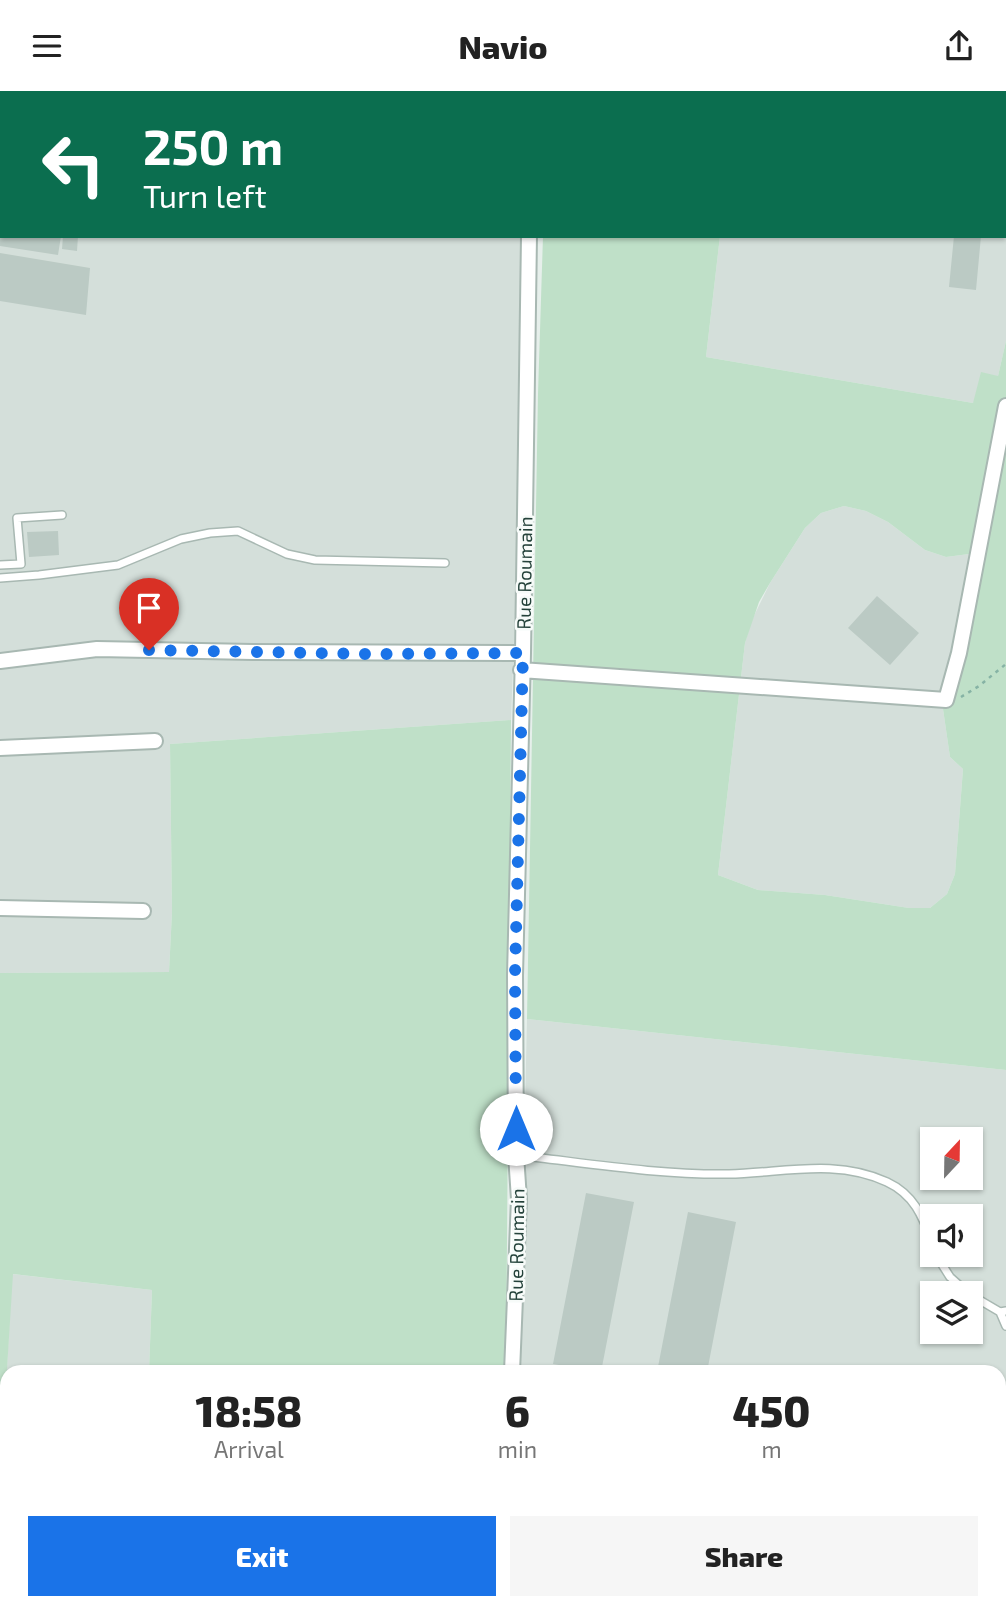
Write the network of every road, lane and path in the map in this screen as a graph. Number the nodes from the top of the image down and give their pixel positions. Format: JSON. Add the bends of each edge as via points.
{"nodes":[{"id":1,"x":529,"y":238,"type":"edge"},
{"id":2,"x":1006,"y":405,"type":"edge"},
{"id":3,"x":62,"y":515,"type":"dead end"},
{"id":4,"x":445,"y":563,"type":"dead end"},
{"id":5,"x":0,"y":565,"type":"edge"},
{"id":6,"x":0,"y":578,"type":"edge"},
{"id":7,"x":523,"y":653,"type":"junction"},
{"id":8,"x":0,"y":661,"type":"edge"},
{"id":9,"x":1006,"y":664,"type":"edge"},
{"id":10,"x":522,"y":670,"type":"junction"},
{"id":11,"x":947,"y":694,"type":"junction"},
{"id":12,"x":155,"y":741,"type":"dead end"},
{"id":13,"x":0,"y":748,"type":"edge"},
{"id":14,"x":0,"y":908,"type":"edge"},
{"id":15,"x":143,"y":911,"type":"dead end"},
{"id":16,"x":516,"y":1155,"type":"junction"},
{"id":17,"x":920,"y":1212,"type":"edge"},
{"id":18,"x":944,"y":1267,"type":"edge"},
{"id":19,"x":955,"y":1281,"type":"edge"},
{"id":20,"x":983,"y":1301,"type":"edge"},
{"id":21,"x":1003,"y":1312,"type":"edge"},
{"id":22,"x":1006,"y":1325,"type":"edge"},
{"id":23,"x":512,"y":1365,"type":"edge"}],
"edges":[{"from":1,"to":7,"type":"street","name":"Rue Roumain"},
{"from":2,"to":11,"type":"street","via":[[959,653]]},
{"from":3,"to":5,"type":"lane","via":[[17,518],[21,564]]},
{"from":4,"to":6,"type":"lane","via":[[314,560],[286,554],[238,531],[181,539],[118,565]]},
{"from":7,"to":8,"type":"street","via":[[97,649]]},
{"from":7,"to":10,"type":"street","name":"Rue Roumain"},
{"from":9,"to":11,"type":"path","via":[[962,697]]},
{"from":10,"to":11,"type":"street","via":[[946,700]]},
{"from":10,"to":16,"type":"street","name":"Rue Roumain"},
{"from":12,"to":13,"type":"street"},
{"from":14,"to":15,"type":"street"},
{"from":16,"to":17,"type":"lane","via":[[667,1172],[845,1170],[890,1183]]},
{"from":16,"to":23,"type":"street","name":"Rue Roumain","via":[[519,1199]]},
{"from":18,"to":19,"type":"lane"},
{"from":20,"to":21,"type":"lane"},
{"from":21,"to":22,"type":"lane"}]}
